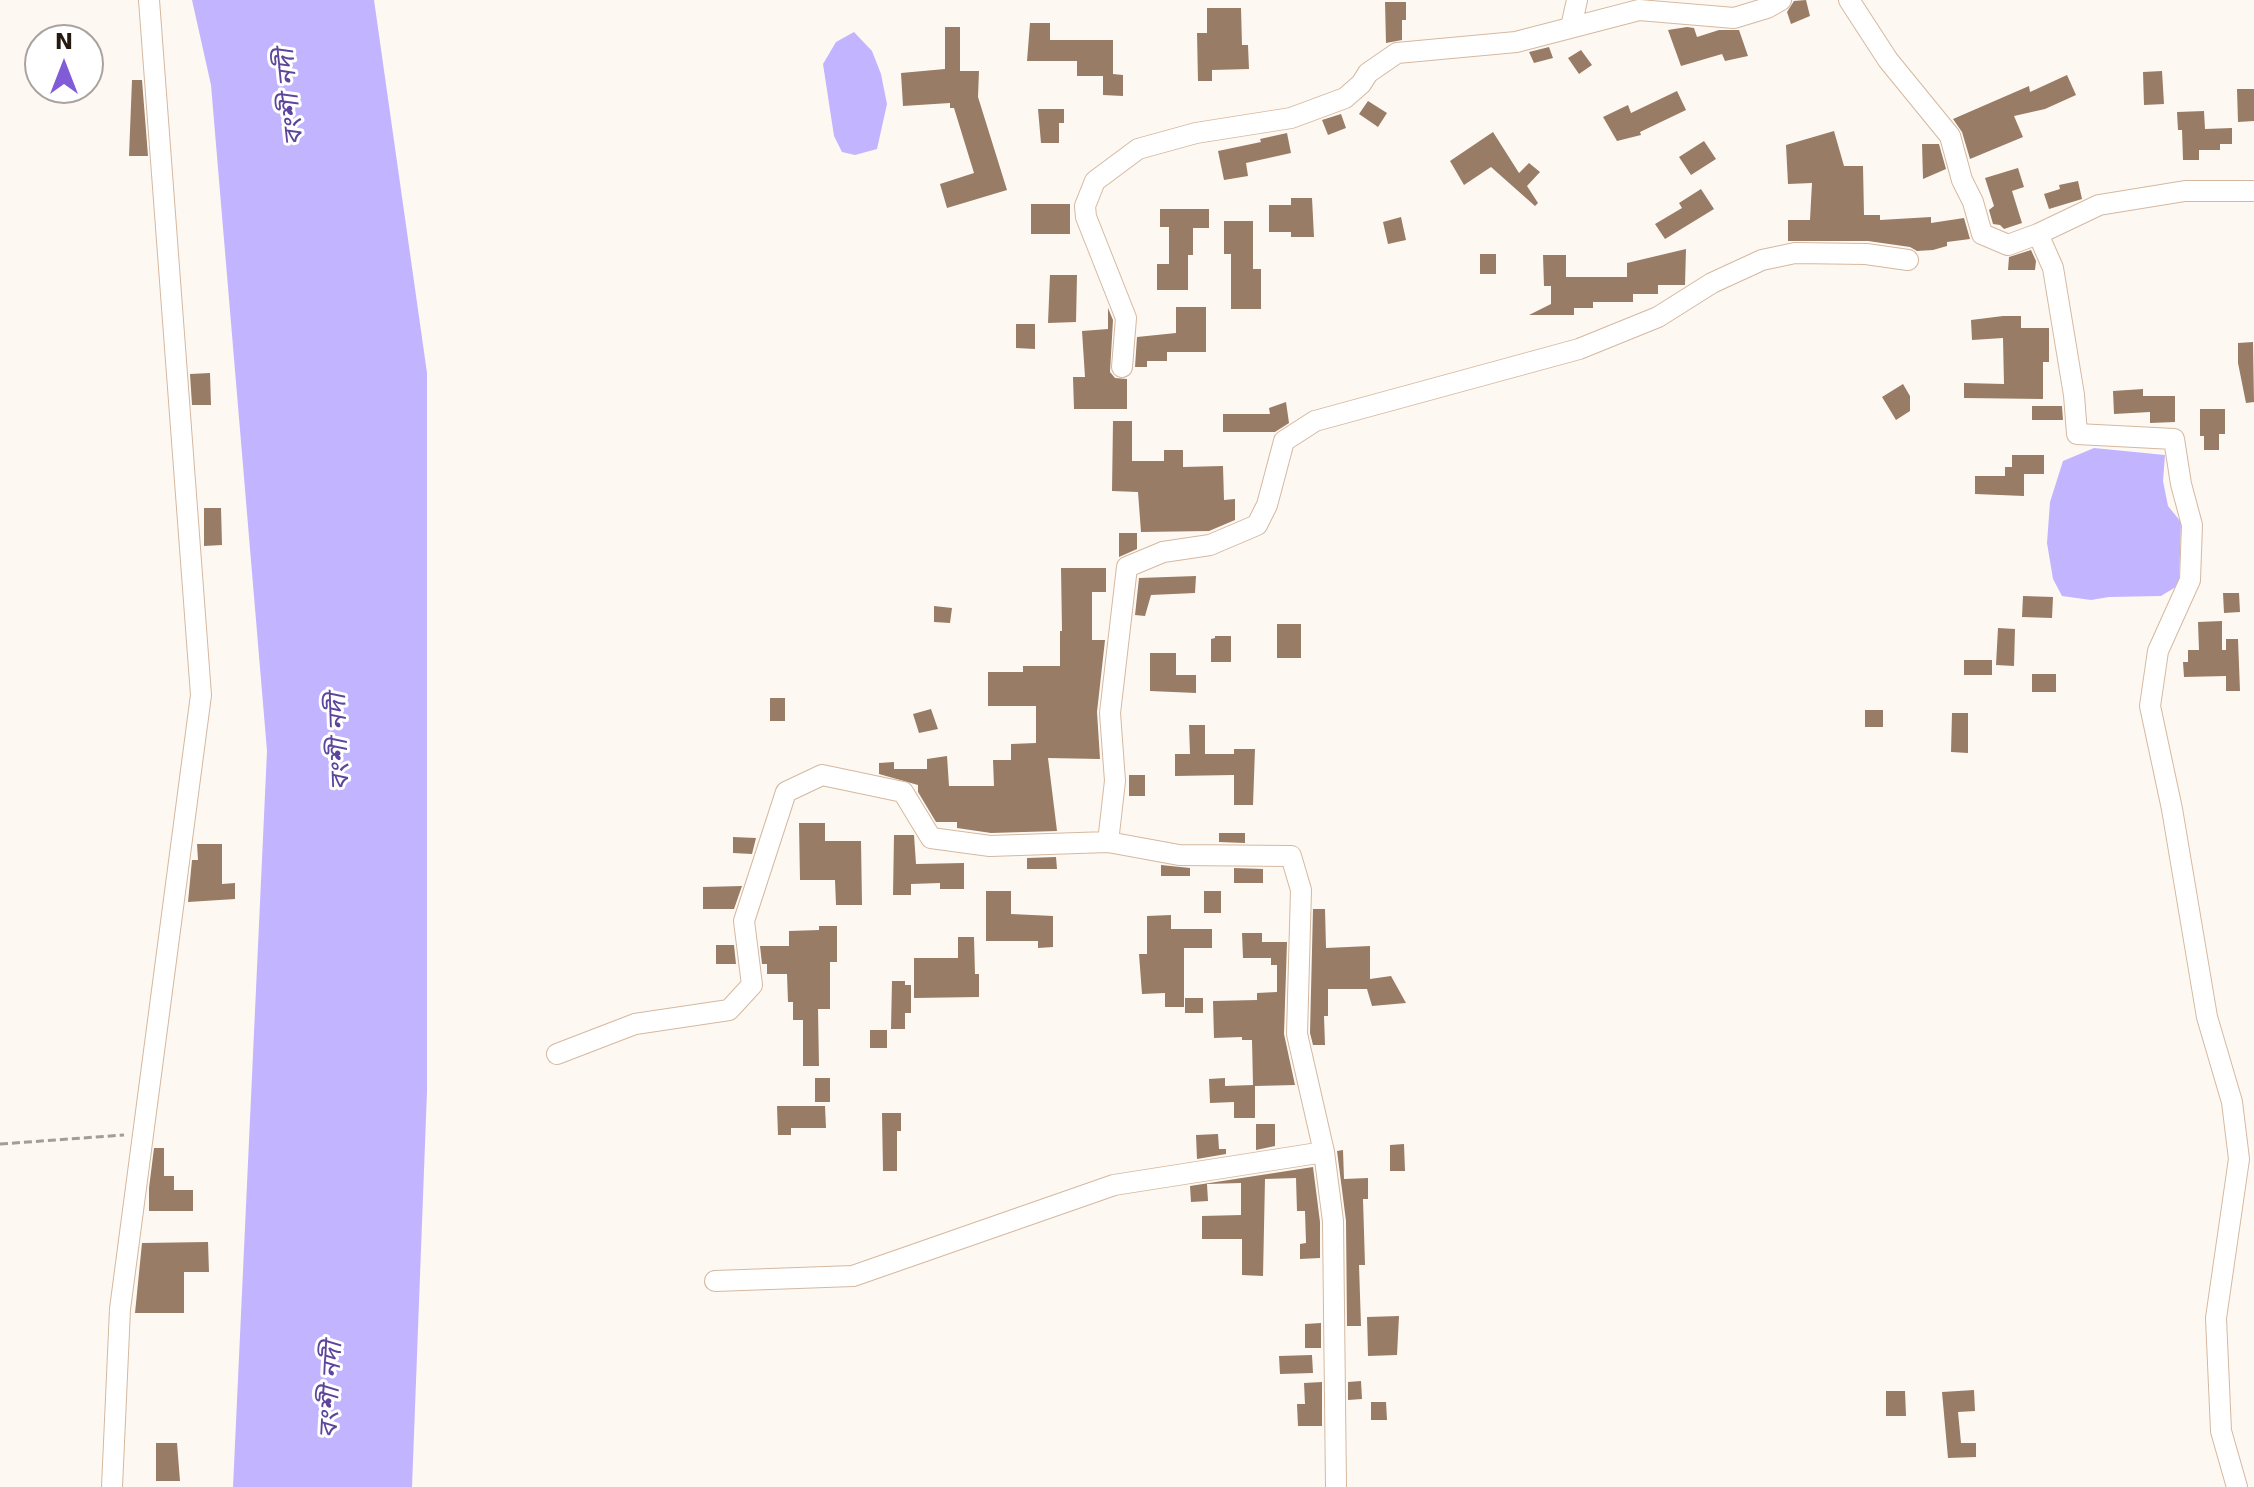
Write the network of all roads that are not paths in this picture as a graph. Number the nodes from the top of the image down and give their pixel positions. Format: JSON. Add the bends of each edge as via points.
{"nodes":[{"id":1,"x":149,"y":0,"type":"edge"},
{"id":2,"x":1577,"y":0,"type":"edge"},
{"id":3,"x":1781,"y":0,"type":"edge"},
{"id":4,"x":1849,"y":0,"type":"edge"},
{"id":5,"x":1571,"y":27,"type":"junction"},
{"id":6,"x":2254,"y":191,"type":"edge"},
{"id":7,"x":2038,"y":234,"type":"junction"},
{"id":8,"x":1908,"y":260,"type":"dead end"},
{"id":9,"x":1122,"y":367,"type":"dead end"},
{"id":10,"x":1108,"y":842,"type":"junction"},
{"id":11,"x":557,"y":1054,"type":"dead end"},
{"id":12,"x":1324,"y":1152,"type":"junction"},
{"id":13,"x":715,"y":1281,"type":"dead end"},
{"id":14,"x":2243,"y":1486,"type":"edge"},
{"id":15,"x":112,"y":1487,"type":"edge"},
{"id":16,"x":1336,"y":1487,"type":"edge"}],
"edges":[{"from":1,"to":15,"type":"street","via":[[201,695],[120,1309]]},
{"from":2,"to":5,"type":"street"},
{"from":3,"to":5,"type":"street","via":[[1734,18],[1639,10]]},
{"from":4,"to":7,"type":"street","via":[[1888,60],[1950,136],[1982,234],[2008,245]]},
{"from":5,"to":9,"type":"street","via":[[1516,42],[1397,53],[1345,98],[1291,118],[1196,133],[1138,149],[1095,181],[1086,217],[1126,318]]},
{"from":6,"to":7,"type":"street","via":[[2185,191],[2099,205]]},
{"from":7,"to":14,"type":"street","via":[[2053,268],[2077,434],[2174,439],[2192,525],[2190,580],[2158,651],[2150,706],[2207,1017],[2232,1102],[2239,1159],[2216,1318],[2221,1431]]},
{"from":8,"to":10,"type":"street","via":[[1795,253],[1762,260],[1658,317],[1579,349],[1315,421],[1284,441],[1257,525],[1210,545],[1163,552],[1127,567],[1110,713],[1115,781]]},
{"from":10,"to":11,"type":"street","via":[[990,846],[931,838],[903,792],[822,775],[786,792],[744,921],[752,985],[729,1010],[635,1024]]},
{"from":10,"to":12,"type":"street","via":[[1179,855],[1291,856],[1301,890],[1297,1034]]},
{"from":12,"to":13,"type":"street","via":[[1114,1185],[853,1276]]},
{"from":12,"to":16,"type":"street","via":[[1333,1221]]}]}
